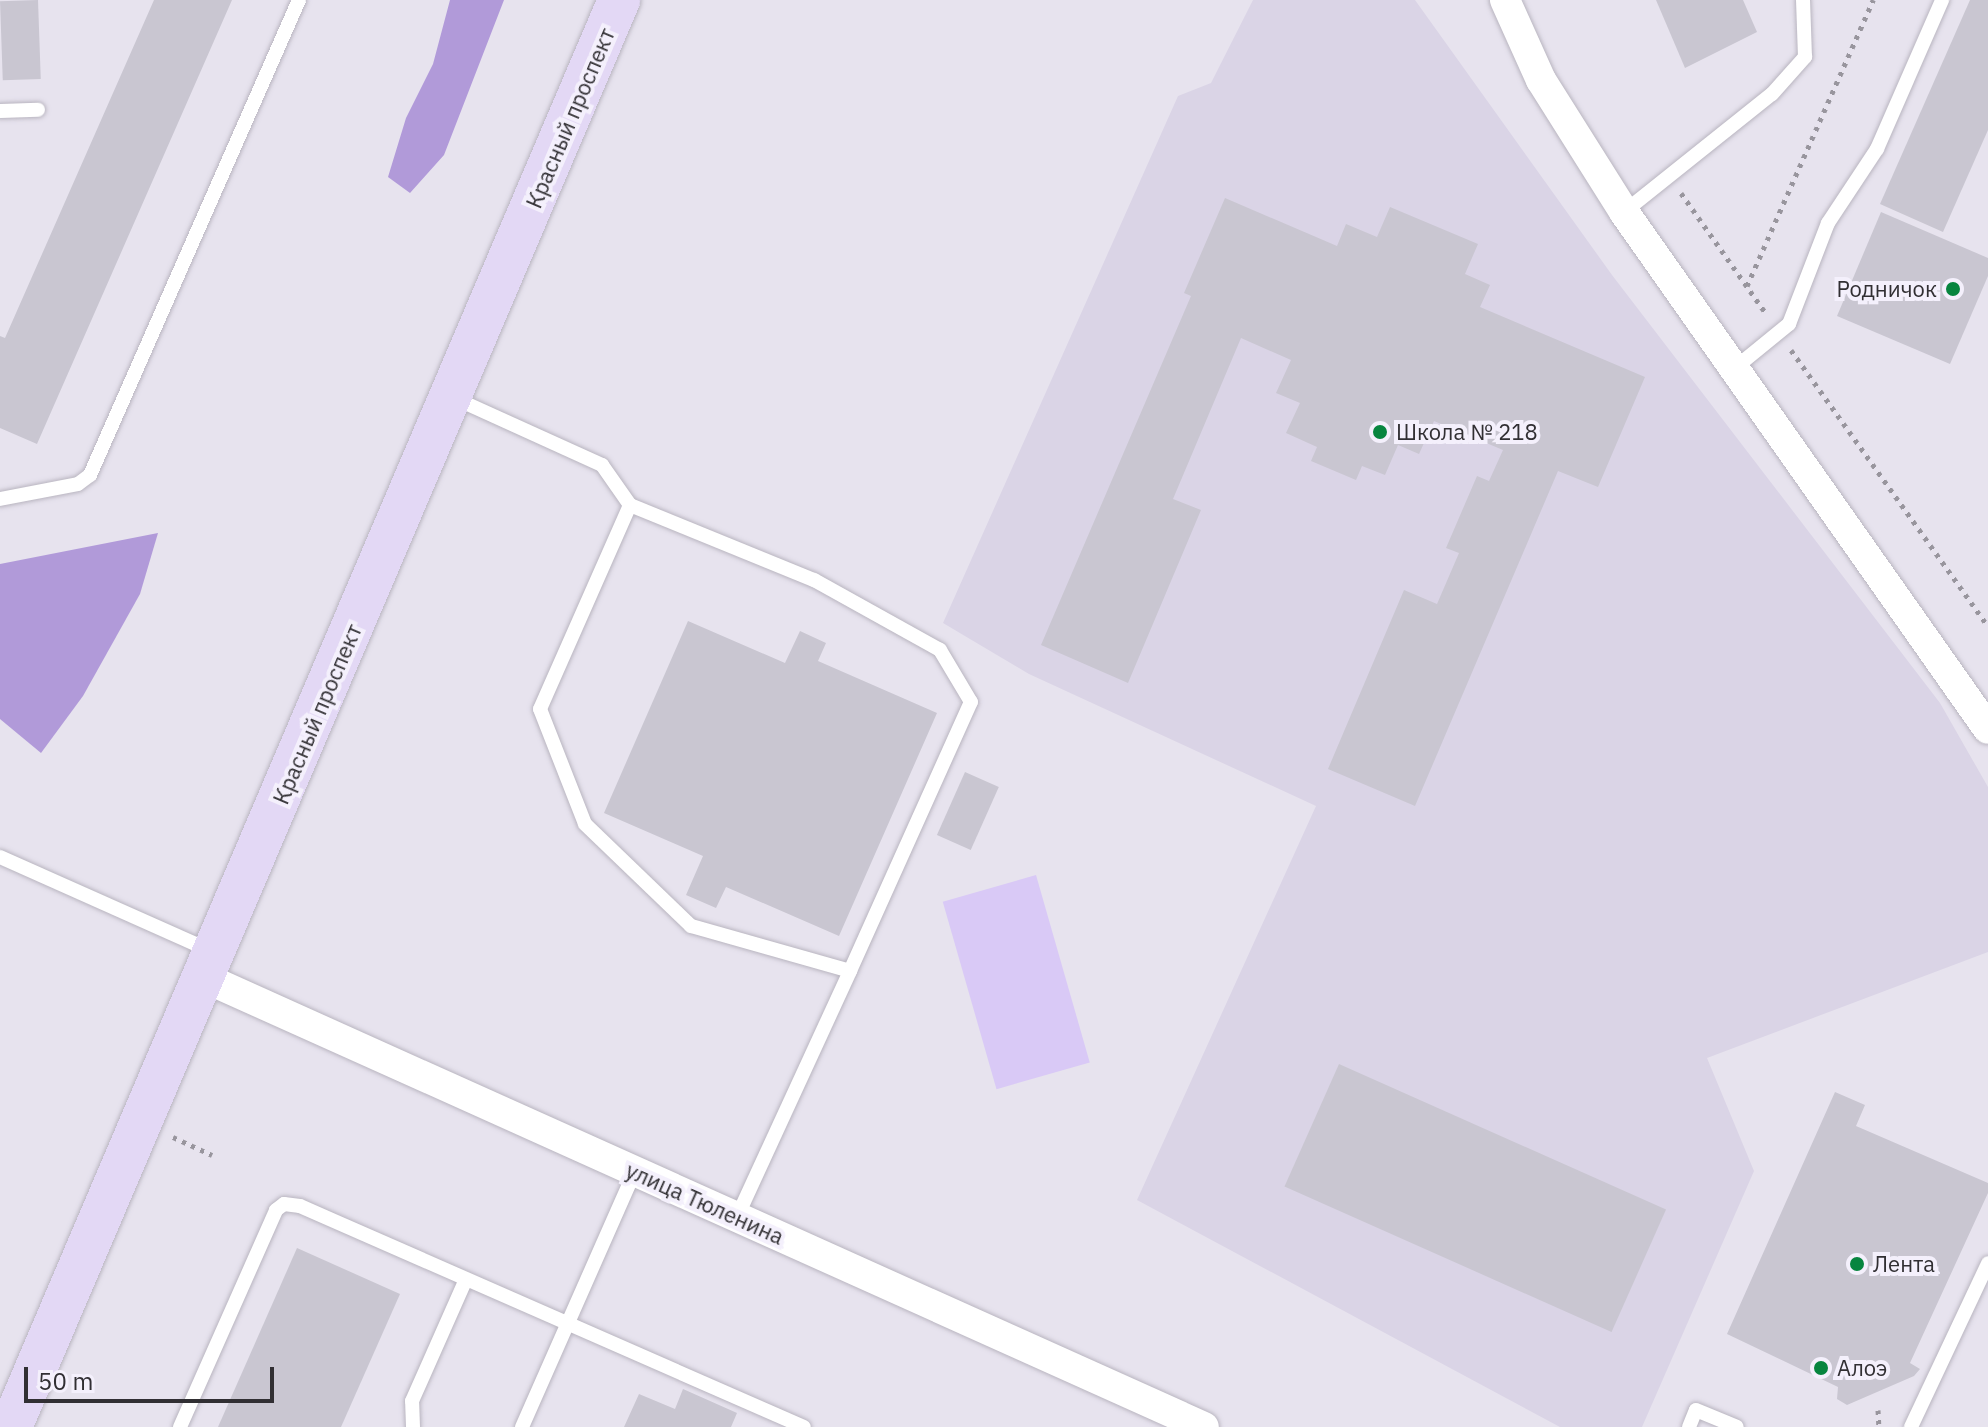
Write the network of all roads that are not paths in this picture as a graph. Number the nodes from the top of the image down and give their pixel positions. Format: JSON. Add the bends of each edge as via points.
{"nodes":[{"id":1,"x":299,"y":0,"type":"edge"},
{"id":2,"x":619,"y":0,"type":"edge"},
{"id":3,"x":1505,"y":0,"type":"edge"},
{"id":4,"x":1803,"y":0,"type":"edge"},
{"id":5,"x":1942,"y":0,"type":"edge"},
{"id":6,"x":38,"y":110,"type":"dead end"},
{"id":7,"x":0,"y":111,"type":"edge"},
{"id":8,"x":1624,"y":212,"type":"junction"},
{"id":9,"x":1735,"y":368,"type":"junction"},
{"id":10,"x":451,"y":397,"type":"junction"},
{"id":11,"x":0,"y":499,"type":"edge"},
{"id":12,"x":630,"y":505,"type":"junction"},
{"id":13,"x":1983,"y":710,"type":"edge"},
{"id":14,"x":0,"y":857,"type":"edge"},
{"id":15,"x":211,"y":966,"type":"junction"},
{"id":16,"x":850,"y":971,"type":"junction"},
{"id":17,"x":635,"y":1171,"type":"junction"},
{"id":18,"x":737,"y":1217,"type":"junction"},
{"id":19,"x":1988,"y":1263,"type":"edge"},
{"id":20,"x":466,"y":1279,"type":"junction"},
{"id":21,"x":568,"y":1324,"type":"junction"},
{"id":22,"x":11,"y":1427,"type":"edge"},
{"id":23,"x":180,"y":1427,"type":"edge"},
{"id":24,"x":413,"y":1427,"type":"edge"},
{"id":25,"x":522,"y":1427,"type":"edge"},
{"id":26,"x":804,"y":1427,"type":"edge"},
{"id":27,"x":1204,"y":1427,"type":"edge"},
{"id":28,"x":1689,"y":1427,"type":"edge"},
{"id":29,"x":1737,"y":1427,"type":"edge"},
{"id":30,"x":1911,"y":1427,"type":"edge"}],
"edges":[{"from":1,"to":11,"type":"lane","via":[[90,475],[78,484]]},
{"from":2,"to":10,"type":"street","name":"Красный проспект"},
{"from":3,"to":8,"type":"street","via":[[1541,80]]},
{"from":4,"to":8,"type":"lane","via":[[1805,57],[1772,94]]},
{"from":5,"to":9,"type":"lane","via":[[1877,149],[1828,223],[1789,324]]},
{"from":6,"to":7,"type":"lane"},
{"from":8,"to":9,"type":"street"},
{"from":9,"to":13,"type":"street"},
{"from":10,"to":12,"type":"lane","via":[[602,465]]},
{"from":10,"to":15,"type":"street","name":"Красный проспект"},
{"from":12,"to":16,"type":"lane","via":[[540,709],[585,824],[691,926]]},
{"from":12,"to":16,"type":"lane","via":[[814,580],[940,650],[971,702]]},
{"from":14,"to":15,"type":"lane"},
{"from":15,"to":17,"type":"street","name":"улица Тюленина"},
{"from":15,"to":22,"type":"street","name":"Красный проспект"},
{"from":16,"to":18,"type":"lane"},
{"from":17,"to":18,"type":"street","name":"улица Тюленина"},
{"from":17,"to":21,"type":"lane"},
{"from":18,"to":27,"type":"street","name":"улица Тюленина"},
{"from":19,"to":30,"type":"lane"},
{"from":20,"to":21,"type":"lane"},
{"from":20,"to":23,"type":"lane","via":[[300,1206],[284,1204],[276,1210]]},
{"from":20,"to":24,"type":"lane","via":[[412,1401]]},
{"from":21,"to":25,"type":"lane"},
{"from":21,"to":26,"type":"lane"},
{"from":28,"to":29,"type":"lane","via":[[1696,1410]]}]}
